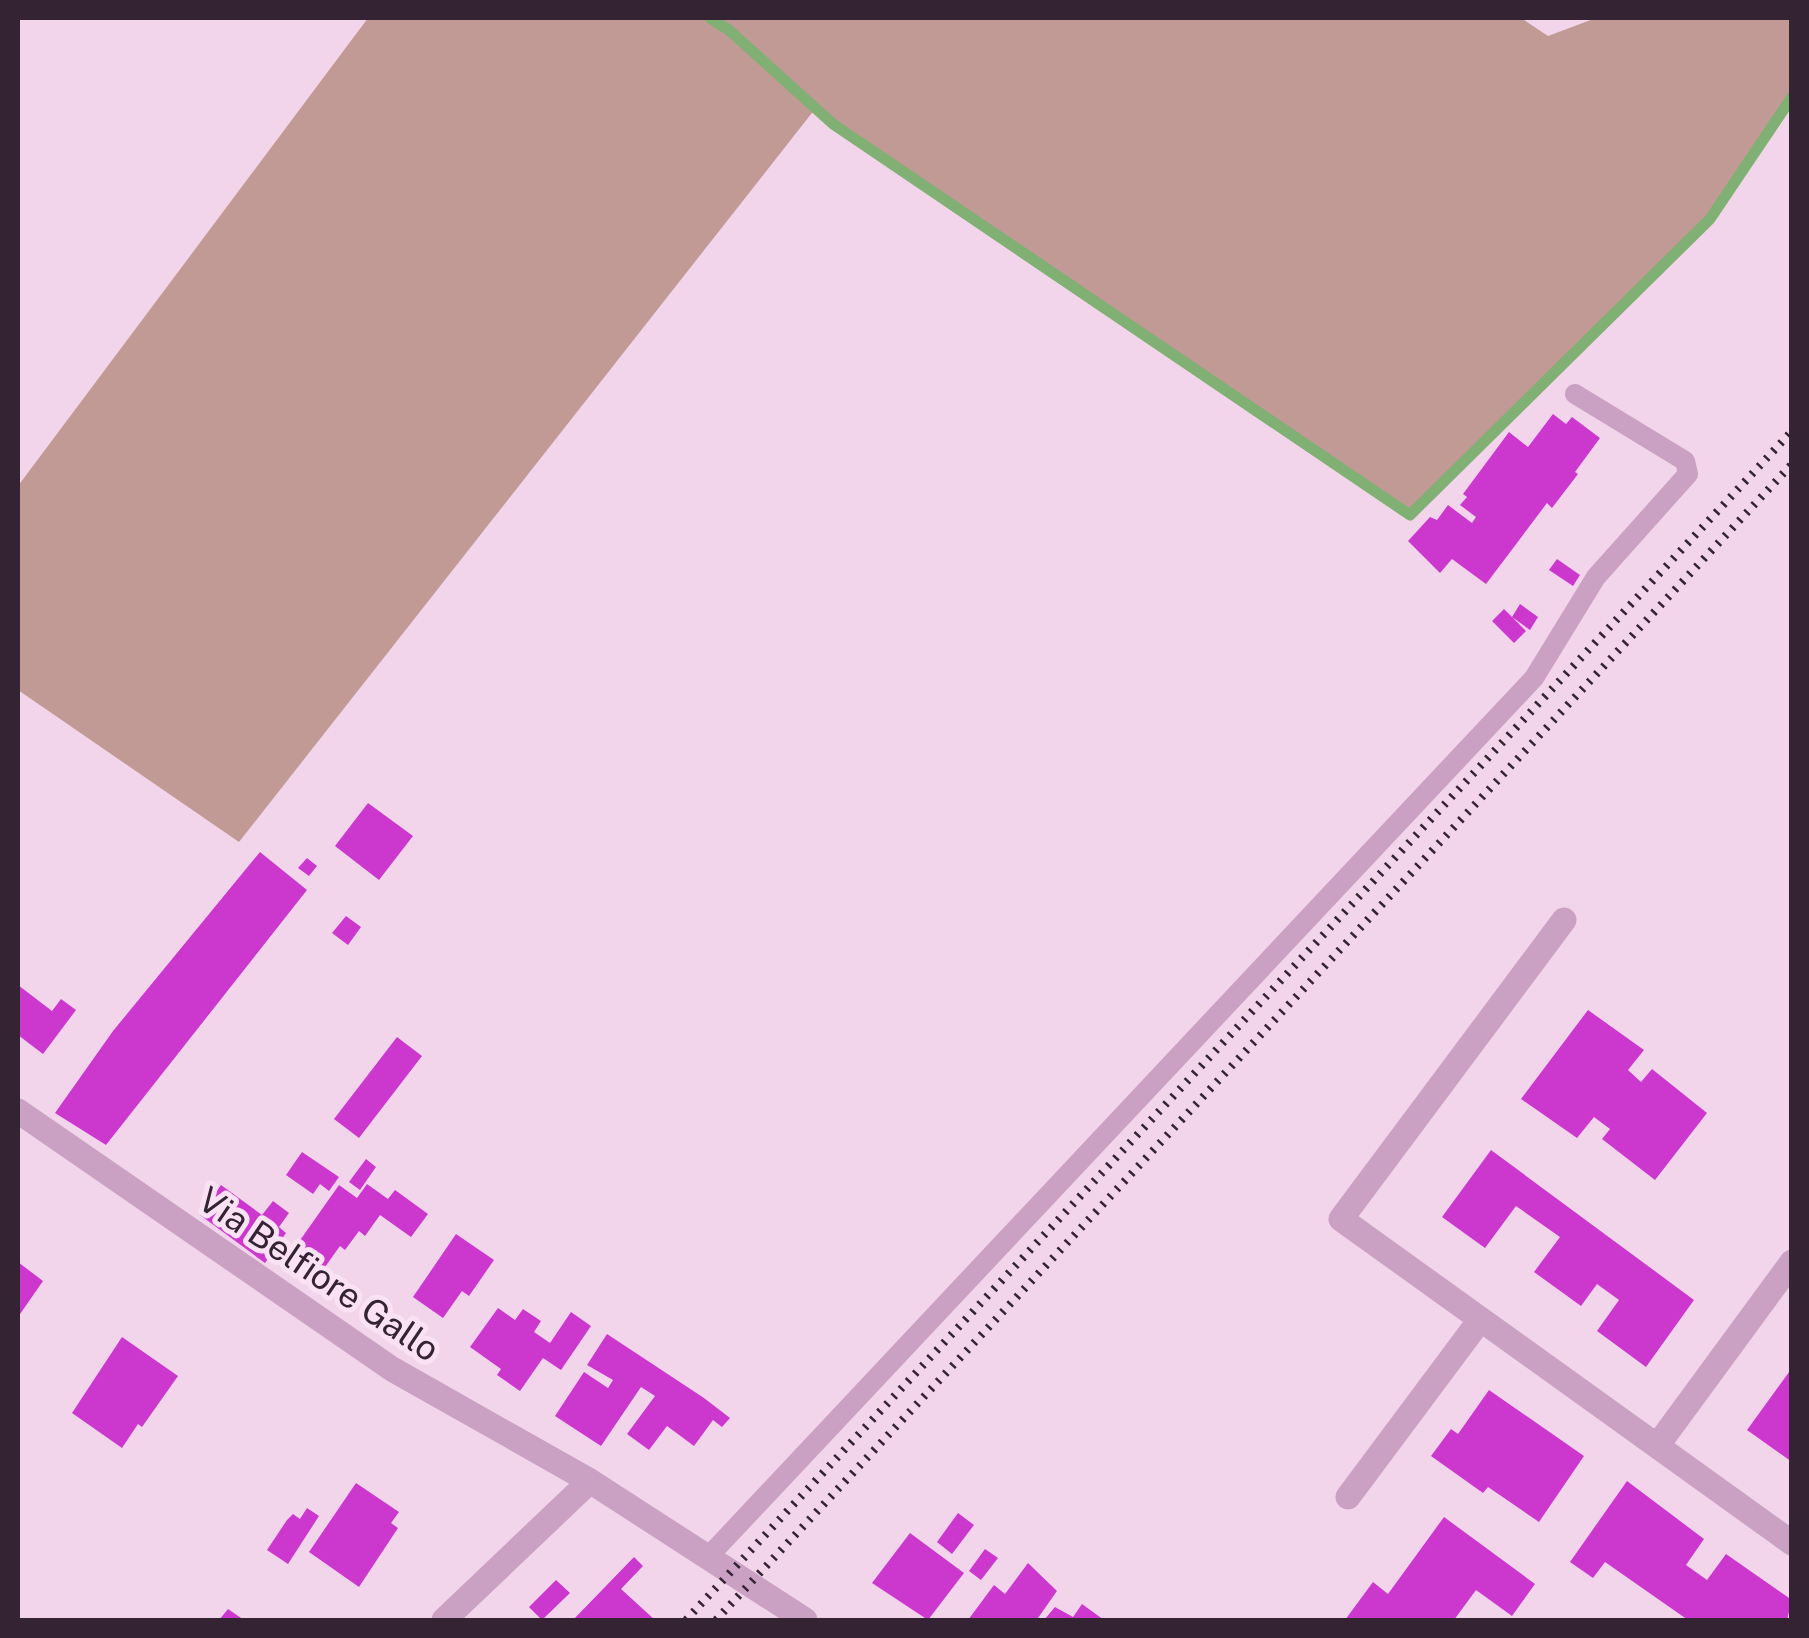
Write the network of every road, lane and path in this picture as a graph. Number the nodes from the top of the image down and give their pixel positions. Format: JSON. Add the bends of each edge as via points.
{"nodes":[{"id":1,"x":1576,"y":394,"type":"dead end"},
{"id":2,"x":1564,"y":920,"type":"dead end"},
{"id":3,"x":18,"y":1111,"type":"edge"},
{"id":4,"x":1792,"y":1262,"type":"edge"},
{"id":5,"x":1480,"y":1320,"type":"junction"},
{"id":6,"x":1657,"y":1446,"type":"junction"},
{"id":7,"x":590,"y":1481,"type":"junction"},
{"id":8,"x":1348,"y":1497,"type":"dead end"},
{"id":9,"x":1792,"y":1543,"type":"edge"},
{"id":10,"x":708,"y":1557,"type":"junction"},
{"id":11,"x":444,"y":1620,"type":"edge"},
{"id":12,"x":805,"y":1620,"type":"edge"}],
"edges":[{"from":1,"to":10,"type":"lane","via":[[1685,460],[1688,474],[1596,577],[1534,678]]},
{"from":2,"to":5,"type":"street","via":[[1341,1220]]},
{"from":3,"to":7,"type":"street","name":"Via Belfiore Gallo","via":[[392,1370]]},
{"from":4,"to":6,"type":"street"},
{"from":5,"to":6,"type":"street"},
{"from":5,"to":8,"type":"street"},
{"from":6,"to":9,"type":"street"},
{"from":7,"to":10,"type":"street","name":"Via Belfiore Gallo"},
{"from":7,"to":11,"type":"street"},
{"from":10,"to":12,"type":"street","name":"Via Belfiore Gallo"}]}
